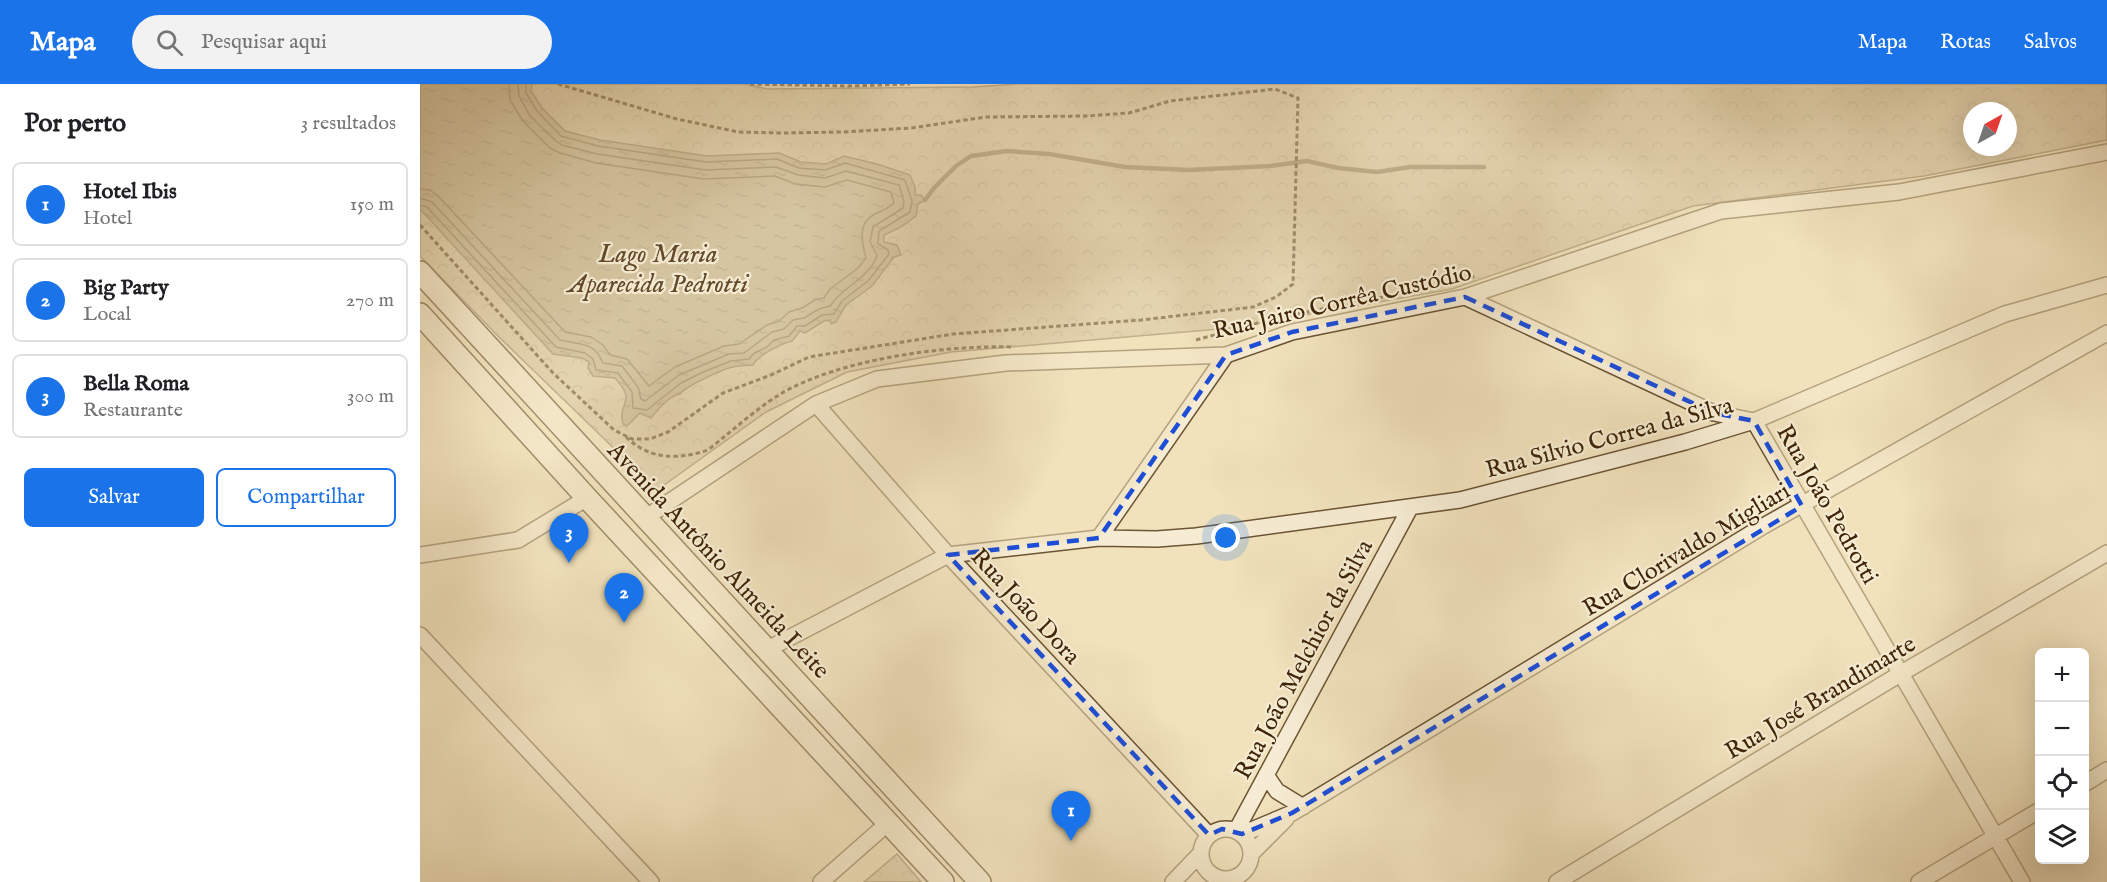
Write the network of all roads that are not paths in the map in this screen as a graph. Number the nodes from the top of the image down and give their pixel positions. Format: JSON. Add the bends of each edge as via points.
{"nodes":[{"id":1,"x":2107,"y":152,"type":"edge"},
{"id":2,"x":420,"y":272,"type":"edge"},
{"id":3,"x":2107,"y":285,"type":"edge"},
{"id":4,"x":1465,"y":297,"type":"junction"},
{"id":5,"x":420,"y":314,"type":"edge"},
{"id":6,"x":2107,"y":333,"type":"edge"},
{"id":7,"x":1226,"y":355,"type":"junction"},
{"id":8,"x":816,"y":404,"type":"junction"},
{"id":9,"x":1754,"y":421,"type":"junction"},
{"id":10,"x":587,"y":498,"type":"junction"},
{"id":11,"x":1802,"y":506,"type":"junction"},
{"id":12,"x":1410,"y":508,"type":"junction"},
{"id":13,"x":645,"y":518,"type":"junction"},
{"id":14,"x":1099,"y":538,"type":"junction"},
{"id":15,"x":2107,"y":553,"type":"edge"},
{"id":16,"x":420,"y":555,"type":"edge"},
{"id":17,"x":948,"y":555,"type":"junction"},
{"id":18,"x":420,"y":635,"type":"edge"},
{"id":19,"x":766,"y":650,"type":"junction"},
{"id":20,"x":1900,"y":674,"type":"junction"},
{"id":21,"x":2107,"y":770,"type":"edge"},
{"id":22,"x":1266,"y":775,"type":"junction"},
{"id":23,"x":2089,"y":781,"type":"edge"},
{"id":24,"x":1298,"y":810,"type":"junction"},
{"id":25,"x":2035,"y":813,"type":"edge"},
{"id":26,"x":888,"y":823,"type":"junction"},
{"id":27,"x":1239,"y":833,"type":"junction"},
{"id":28,"x":1209,"y":835,"type":"junction"},
{"id":29,"x":1996,"y":836,"type":"junction"},
{"id":30,"x":1200,"y":854,"type":"junction"},
{"id":31,"x":1251,"y":854,"type":"junction"},
{"id":32,"x":1215,"y":877,"type":"junction"},
{"id":33,"x":1247,"y":877,"type":"edge"},
{"id":34,"x":651,"y":882,"type":"edge"},
{"id":35,"x":821,"y":882,"type":"edge"},
{"id":36,"x":943,"y":882,"type":"edge"},
{"id":37,"x":980,"y":882,"type":"edge"},
{"id":38,"x":1173,"y":882,"type":"edge"},
{"id":39,"x":1198,"y":882,"type":"edge"},
{"id":40,"x":1557,"y":882,"type":"edge"},
{"id":41,"x":1919,"y":882,"type":"edge"},
{"id":42,"x":2022,"y":882,"type":"edge"}],
"edges":[{"from":1,"to":4,"type":"street","name":"Rua Jairo Corrêa Custódio","via":[[1899,192],[1721,211]]},
{"from":2,"to":13,"type":"main road","name":"Avenida Antônio Almeida Leite"},
{"from":3,"to":9,"type":"street","name":"Rua Silvio Correa da Silva","via":[[2005,314]]},
{"from":4,"to":7,"type":"street","name":"Rua Jairo Corrêa Custódio","via":[[1292,332]]},
{"from":4,"to":9,"type":"street","name":"Rua João Pedrotti","via":[[1714,414]]},
{"from":5,"to":10,"type":"main road"},
{"from":6,"to":11,"type":"street","name":"Rua Clorivaldo Migliari"},
{"from":7,"to":8,"type":"street","name":"Rua Jairo Corrêa Custódio","via":[[994,364],[877,379]]},
{"from":7,"to":14,"type":"street"},
{"from":8,"to":13,"type":"street","name":"Rua Jairo Corrêa Custódio"},
{"from":8,"to":17,"type":"street","name":"Rua João Dora"},
{"from":9,"to":11,"type":"street","name":"Rua João Pedrotti"},
{"from":9,"to":12,"type":"street","name":"Rua Silvio Correa da Silva","via":[[1460,500]]},
{"from":10,"to":16,"type":"street","via":[[518,540]]},
{"from":10,"to":26,"type":"main road"},
{"from":11,"to":20,"type":"street","name":"Rua João Pedrotti"},
{"from":11,"to":24,"type":"street","name":"Rua Clorivaldo Migliari"},
{"from":12,"to":14,"type":"street","name":"Rua Silvio Correa da Silva","via":[[1196,536]]},
{"from":12,"to":22,"type":"street","name":"Rua João Melchior da Silva"},
{"from":13,"to":19,"type":"main road","name":"Avenida Antônio Almeida Leite"},
{"from":14,"to":17,"type":"street","name":"Rua Silvio Correa da Silva"},
{"from":15,"to":20,"type":"street","name":"Rua José Brandimarte"},
{"from":17,"to":19,"type":"street","name":"Rua Silvio Correa da Silva"},
{"from":17,"to":28,"type":"street","name":"Rua João Dora"},
{"from":18,"to":34,"type":"street"},
{"from":19,"to":37,"type":"main road","name":"Avenida Antônio Almeida Leite"},
{"from":20,"to":29,"type":"street","name":"Rua João Pedrotti"},
{"from":20,"to":40,"type":"street","name":"Rua José Brandimarte"},
{"from":21,"to":23,"type":"street"},
{"from":22,"to":24,"type":"street"},
{"from":22,"to":27,"type":"street","name":"Rua João Melchior da Silva"},
{"from":24,"to":27,"type":"street","name":"Rua Clorivaldo Migliari"},
{"from":24,"to":31,"type":"street","name":"Rua Clorivaldo Migliari"},
{"from":25,"to":29,"type":"street"},
{"from":26,"to":35,"type":"street"},
{"from":26,"to":36,"type":"main road"},
{"from":27,"to":28,"type":"street","via":[[1222,829]]},
{"from":27,"to":31,"type":"street","via":[[1250,846]]},
{"from":28,"to":30,"type":"street"},
{"from":29,"to":41,"type":"street"},
{"from":29,"to":42,"type":"street","name":"Rua João Pedrotti"},
{"from":30,"to":32,"type":"street","via":[[1204,868]]},
{"from":30,"to":38,"type":"street"},
{"from":31,"to":33,"type":"street"},
{"from":32,"to":33,"type":"street"},
{"from":32,"to":39,"type":"street"}]}
